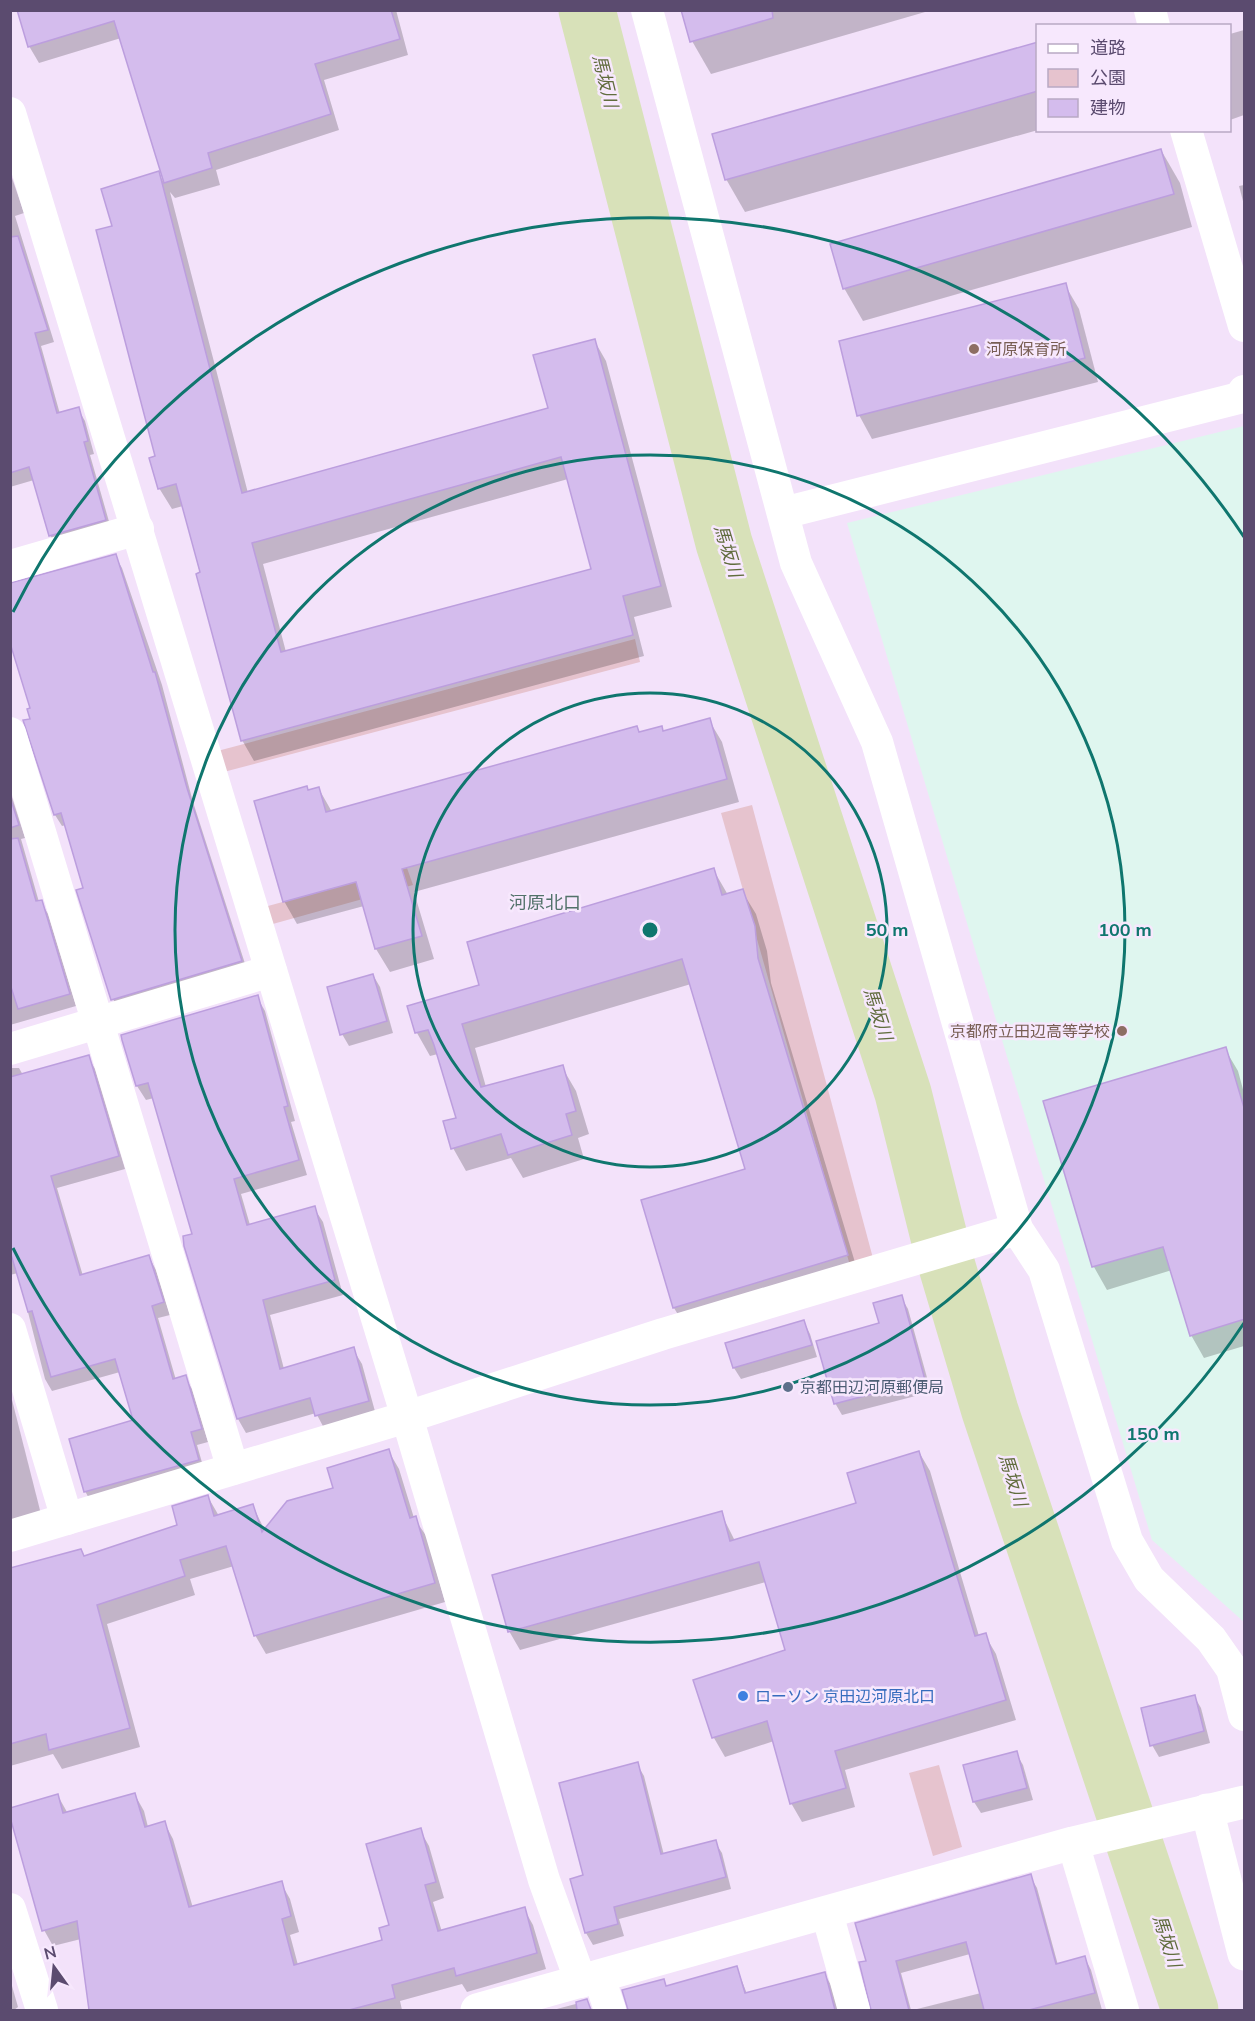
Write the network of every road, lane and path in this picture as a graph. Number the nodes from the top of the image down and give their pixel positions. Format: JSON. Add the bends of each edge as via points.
{"nodes":[{"id":1,"x":647,"y":10,"type":"edge"},
{"id":2,"x":10,"y":113,"type":"edge"},
{"id":3,"x":1187,"y":132,"type":"edge"},
{"id":4,"x":1242,"y":310,"type":"edge"},
{"id":5,"x":1245,"y":391,"type":"edge"},
{"id":6,"x":783,"y":513,"type":"junction"},
{"id":7,"x":138,"y":529,"type":"junction"},
{"id":8,"x":10,"y":566,"type":"edge"},
{"id":9,"x":10,"y":733,"type":"edge"},
{"id":10,"x":271,"y":971,"type":"junction"},
{"id":11,"x":99,"y":1022,"type":"junction"},
{"id":12,"x":10,"y":1049,"type":"edge"},
{"id":13,"x":1017,"y":1229,"type":"junction"},
{"id":14,"x":10,"y":1329,"type":"edge"},
{"id":15,"x":407,"y":1417,"type":"junction"},
{"id":16,"x":233,"y":1469,"type":"junction"},
{"id":17,"x":67,"y":1519,"type":"junction"},
{"id":18,"x":10,"y":1536,"type":"edge"},
{"id":19,"x":1245,"y":1715,"type":"edge"},
{"id":20,"x":1245,"y":1802,"type":"edge"},
{"id":21,"x":1207,"y":1810,"type":"junction"},
{"id":22,"x":1078,"y":1842,"type":"junction"},
{"id":23,"x":10,"y":1909,"type":"edge"},
{"id":24,"x":827,"y":1913,"type":"junction"},
{"id":25,"x":1245,"y":1954,"type":"edge"},
{"id":26,"x":590,"y":1980,"type":"junction"},
{"id":27,"x":42,"y":2010,"type":"edge"},
{"id":28,"x":477,"y":2010,"type":"edge"},
{"id":29,"x":610,"y":2010,"type":"edge"},
{"id":30,"x":854,"y":2010,"type":"edge"},
{"id":31,"x":1123,"y":2010,"type":"edge"}],
"edges":[{"from":1,"to":6,"type":"street"},
{"from":2,"to":7,"type":"street"},
{"from":3,"to":4,"type":"street"},
{"from":5,"to":6,"type":"street","via":[[1239,398]]},
{"from":6,"to":13,"type":"street","via":[[796,563],[877,742]]},
{"from":7,"to":8,"type":"street"},
{"from":7,"to":10,"type":"street"},
{"from":9,"to":11,"type":"street"},
{"from":10,"to":11,"type":"street"},
{"from":10,"to":15,"type":"street"},
{"from":11,"to":12,"type":"street"},
{"from":11,"to":16,"type":"street"},
{"from":13,"to":15,"type":"street","via":[[663,1334]]},
{"from":13,"to":19,"type":"street","via":[[1044,1270],[1127,1541],[1149,1579],[1211,1639],[1232,1669]]},
{"from":14,"to":17,"type":"street"},
{"from":15,"to":16,"type":"street"},
{"from":15,"to":26,"type":"street","via":[[544,1880]]},
{"from":16,"to":17,"type":"street"},
{"from":17,"to":18,"type":"street"},
{"from":20,"to":21,"type":"street"},
{"from":21,"to":22,"type":"street"},
{"from":21,"to":25,"type":"street"},
{"from":22,"to":24,"type":"street"},
{"from":22,"to":31,"type":"street"},
{"from":23,"to":27,"type":"street"},
{"from":24,"to":26,"type":"street"},
{"from":24,"to":30,"type":"street"},
{"from":26,"to":28,"type":"street"},
{"from":26,"to":29,"type":"street"}]}
